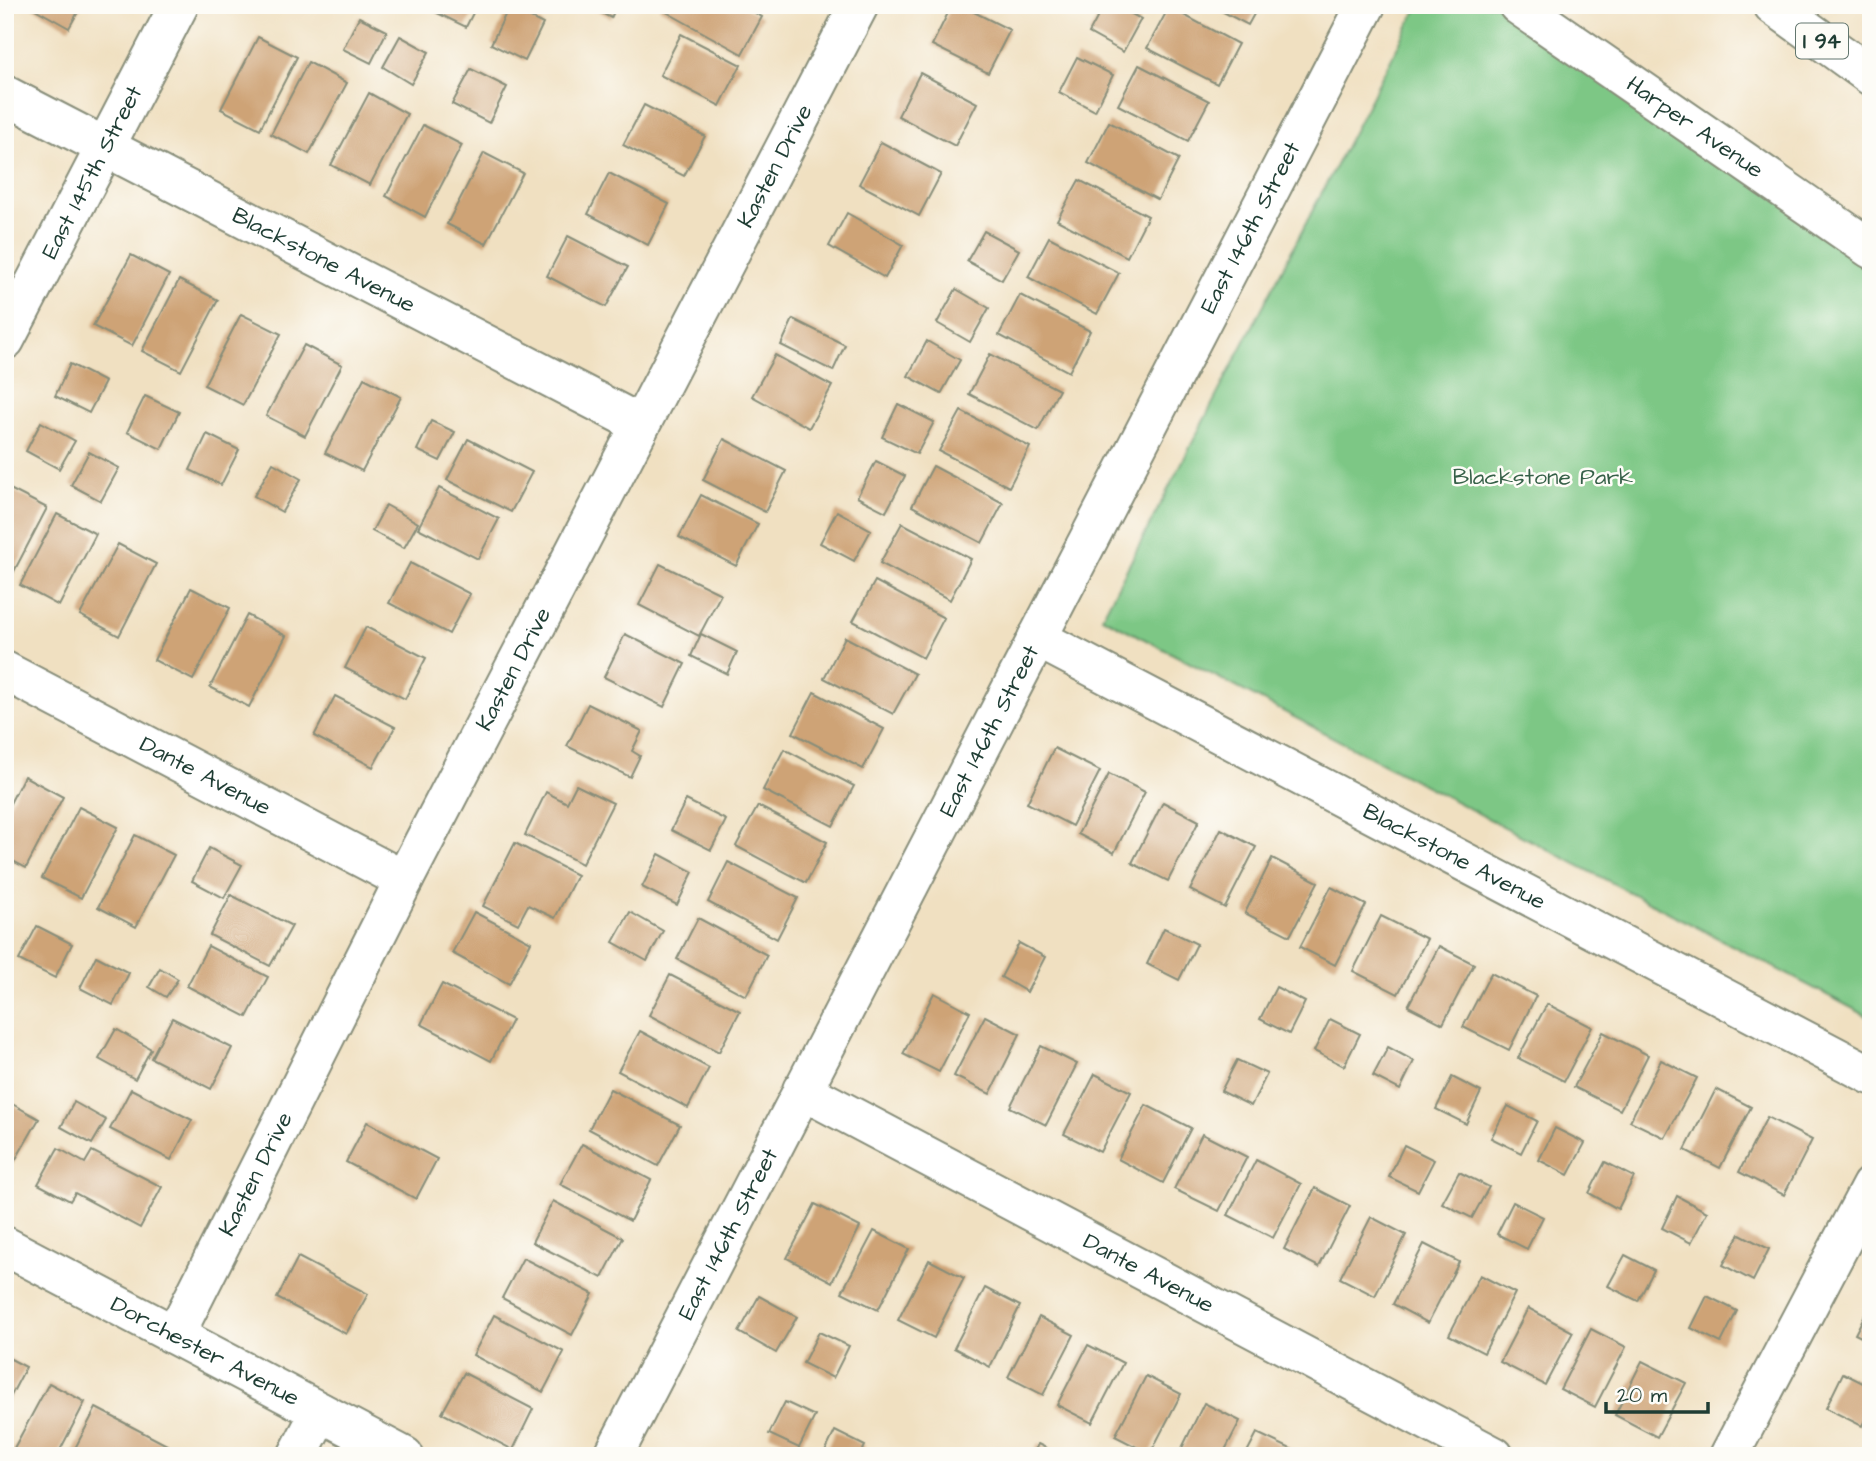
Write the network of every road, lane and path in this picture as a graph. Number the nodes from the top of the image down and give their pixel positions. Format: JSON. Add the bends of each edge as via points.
{"nodes":[{"id":1,"x":179,"y":5,"type":"edge"},
{"id":2,"x":859,"y":5,"type":"edge"},
{"id":3,"x":1366,"y":5,"type":"edge"},
{"id":4,"x":1518,"y":5,"type":"edge"},
{"id":5,"x":1773,"y":5,"type":"edge"},
{"id":6,"x":1871,"y":76,"type":"edge"},
{"id":7,"x":5,"y":95,"type":"edge"},
{"id":8,"x":105,"y":148,"type":"junction"},
{"id":9,"x":1871,"y":248,"type":"edge"},
{"id":10,"x":5,"y":340,"type":"edge"},
{"id":11,"x":640,"y":424,"type":"junction"},
{"id":12,"x":1037,"y":638,"type":"junction"},
{"id":13,"x":5,"y":671,"type":"edge"},
{"id":14,"x":404,"y":880,"type":"junction"},
{"id":15,"x":1871,"y":1075,"type":"edge"},
{"id":16,"x":802,"y":1090,"type":"junction"},
{"id":17,"x":1871,"y":1186,"type":"edge"},
{"id":18,"x":5,"y":1246,"type":"edge"},
{"id":19,"x":175,"y":1335,"type":"junction"},
{"id":20,"x":320,"y":1412,"type":"junction"},
{"id":21,"x":297,"y":1456,"type":"edge"},
{"id":22,"x":404,"y":1456,"type":"edge"},
{"id":23,"x":613,"y":1456,"type":"edge"},
{"id":24,"x":1494,"y":1456,"type":"edge"},
{"id":25,"x":1729,"y":1456,"type":"edge"}],
"edges":[{"from":1,"to":8,"type":"main road","name":"East 145th Street"},
{"from":2,"to":11,"type":"main road","name":"Kasten Drive"},
{"from":3,"to":12,"type":"main road","name":"East 146th Street"},
{"from":4,"to":9,"type":"main road","name":"Harper Avenue"},
{"from":5,"to":6,"type":"main road","number":"I 94"},
{"from":7,"to":8,"type":"main road","name":"Blackstone Avenue"},
{"from":8,"to":10,"type":"main road","name":"East 145th Street"},
{"from":8,"to":11,"type":"main road","name":"Blackstone Avenue"},
{"from":11,"to":14,"type":"main road","name":"Kasten Drive"},
{"from":12,"to":15,"type":"main road","name":"Blackstone Avenue"},
{"from":12,"to":16,"type":"main road","name":"East 146th Street"},
{"from":13,"to":14,"type":"main road","name":"Dante Avenue"},
{"from":14,"to":19,"type":"main road","name":"Kasten Drive"},
{"from":16,"to":23,"type":"main road","name":"East 146th Street"},
{"from":16,"to":24,"type":"main road","name":"Dante Avenue"},
{"from":17,"to":25,"type":"main road"},
{"from":18,"to":19,"type":"main road","name":"Dorchester Avenue"},
{"from":19,"to":20,"type":"main road","name":"Dorchester Avenue"},
{"from":20,"to":21,"type":"main road"},
{"from":20,"to":22,"type":"main road","name":"Dorchester Avenue"}]}
